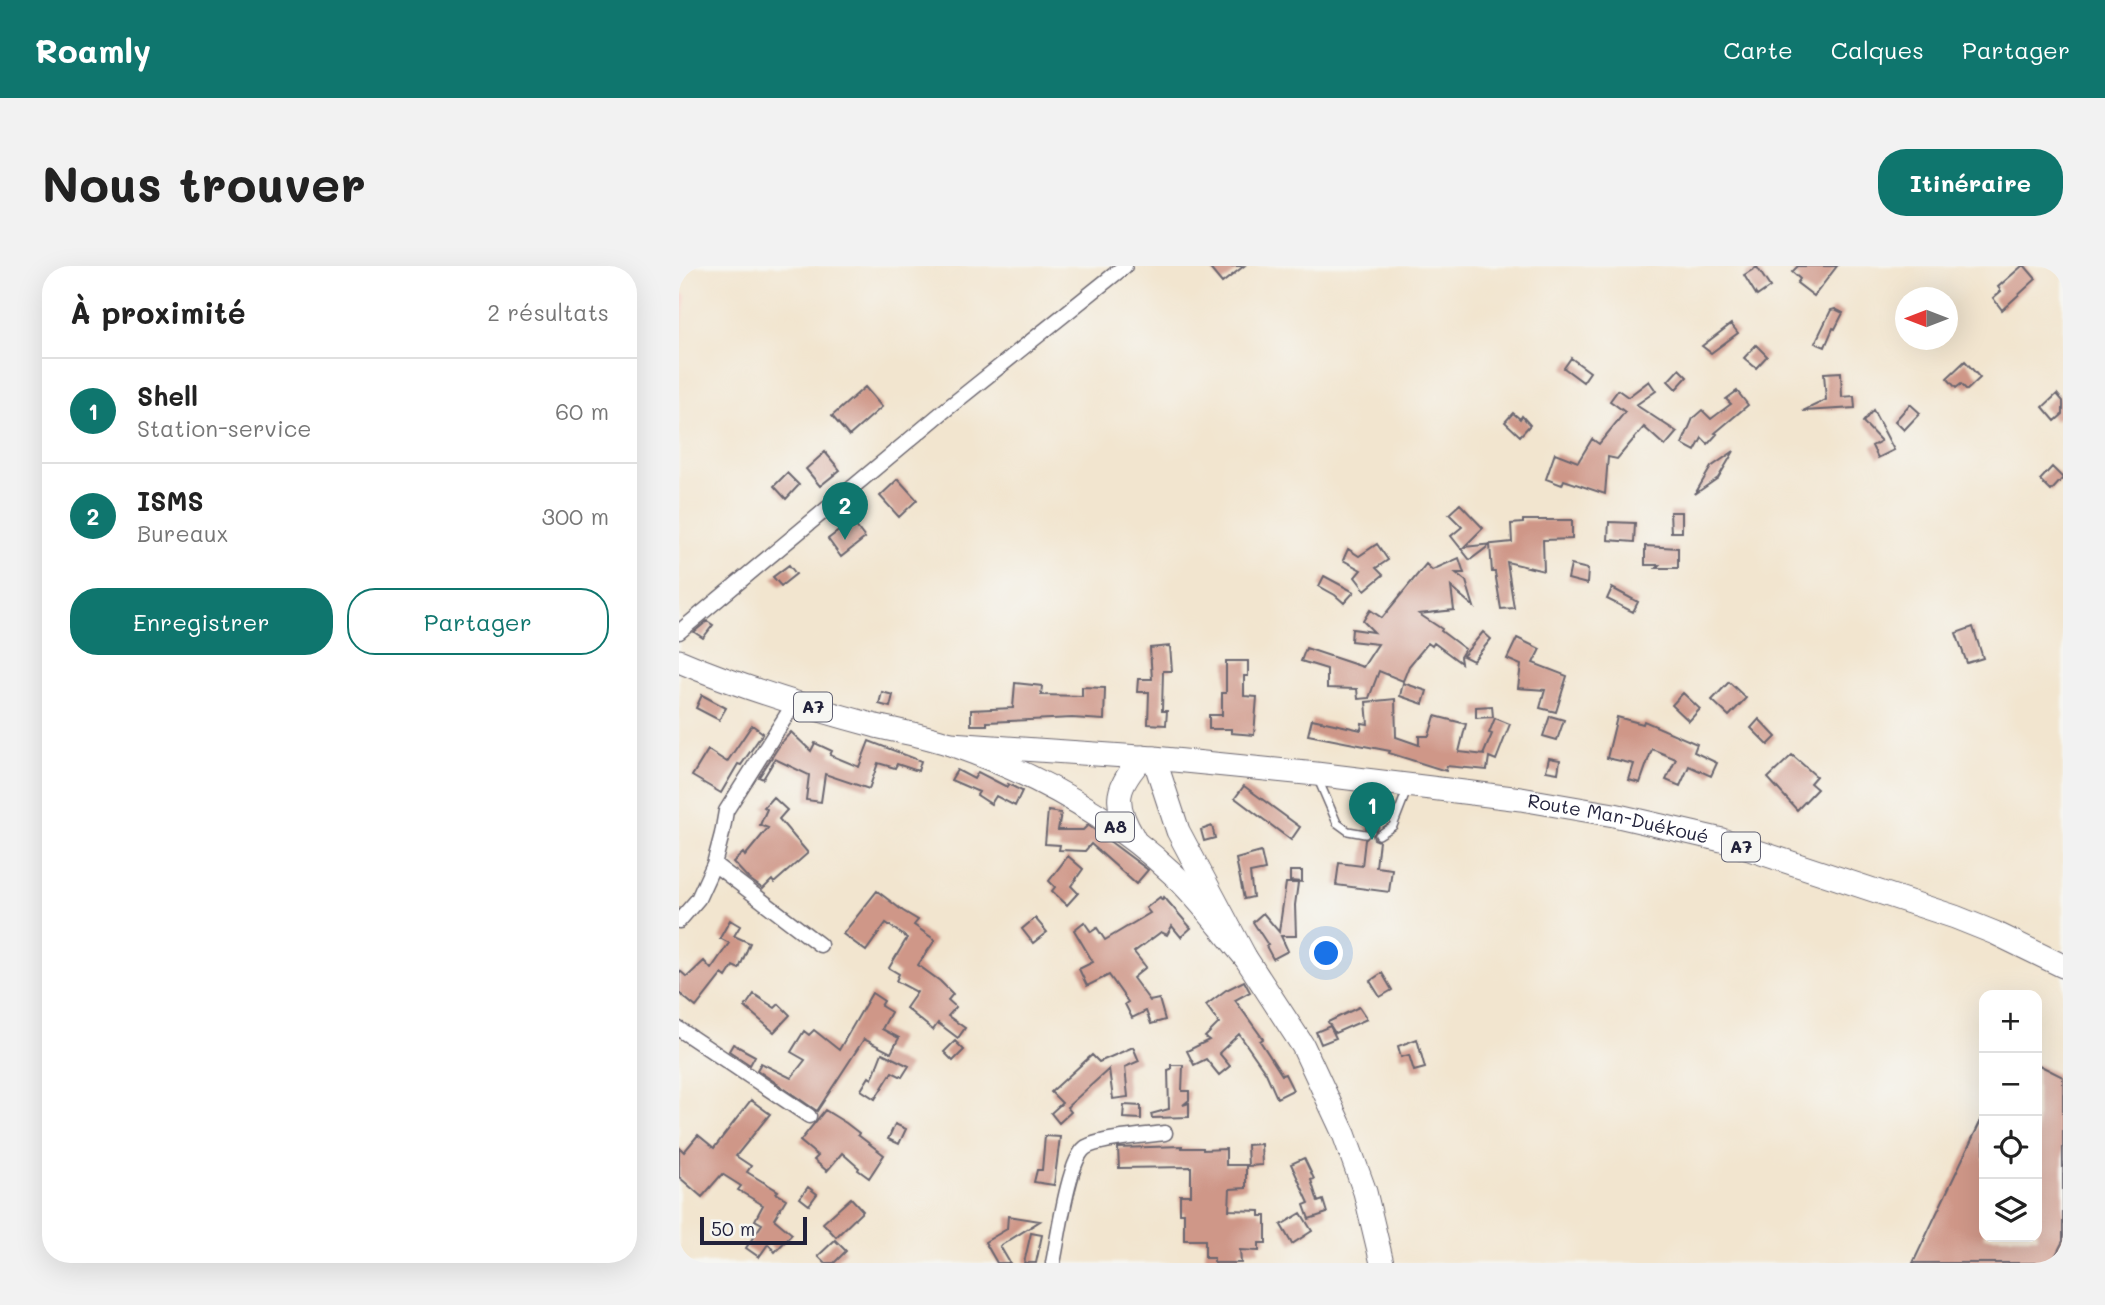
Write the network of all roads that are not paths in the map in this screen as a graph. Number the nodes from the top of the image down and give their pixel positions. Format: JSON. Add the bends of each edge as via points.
{"nodes":[{"id":1,"x":1125,"y":266,"type":"edge"},
{"id":2,"x":679,"y":632,"type":"edge"},
{"id":3,"x":679,"y":661,"type":"edge"},
{"id":4,"x":795,"y":702,"type":"junction"},
{"id":5,"x":951,"y":744,"type":"junction"},
{"id":6,"x":1149,"y":758,"type":"junction"},
{"id":7,"x":1316,"y":774,"type":"junction"},
{"id":8,"x":1409,"y":786,"type":"junction"},
{"id":9,"x":1366,"y":834,"type":"dead end"},
{"id":10,"x":1379,"y":835,"type":"dead end"},
{"id":11,"x":1136,"y":841,"type":"junction"},
{"id":12,"x":713,"y":864,"type":"junction"},
{"id":13,"x":679,"y":921,"type":"edge"},
{"id":14,"x":820,"y":945,"type":"dead end"},
{"id":15,"x":1245,"y":957,"type":"junction"},
{"id":16,"x":2063,"y":966,"type":"edge"},
{"id":17,"x":679,"y":1029,"type":"edge"},
{"id":18,"x":809,"y":1116,"type":"dead end"},
{"id":19,"x":1165,"y":1133,"type":"dead end"},
{"id":20,"x":1053,"y":1263,"type":"edge"},
{"id":21,"x":1382,"y":1263,"type":"edge"}],
"edges":[{"from":1,"to":2,"type":"street"},
{"from":3,"to":4,"type":"main road","number":"A7"},
{"from":4,"to":5,"type":"main road","number":"A7"},
{"from":4,"to":12,"type":"street","via":[[726,811]]},
{"from":5,"to":6,"type":"main road","number":"A7"},
{"from":5,"to":11,"type":"main road","number":"A8","via":[[1062,794]]},
{"from":6,"to":7,"type":"main road","name":"Route Man-Duékoué","number":"A7"},
{"from":6,"to":11,"type":"main road","number":"A8","via":[[1127,775],[1120,789],[1123,820]]},
{"from":6,"to":15,"type":"main road","number":"A8","via":[[1178,831]]},
{"from":7,"to":8,"type":"main road","name":"Route Man-Duékoué","number":"A7"},
{"from":7,"to":9,"type":"lane","via":[[1337,823],[1348,831]]},
{"from":8,"to":10,"type":"lane","via":[[1393,826]]},
{"from":8,"to":16,"type":"main road","name":"Route Man-Duékoué","number":"A7","via":[[1582,808],[1722,840],[1955,917]]},
{"from":11,"to":15,"type":"main road","number":"A8","via":[[1174,875]]},
{"from":12,"to":13,"type":"street","via":[[698,899]]},
{"from":12,"to":14,"type":"street"},
{"from":15,"to":21,"type":"main road","number":"A8","via":[[1303,1046],[1344,1134],[1365,1192]]},
{"from":17,"to":18,"type":"street"},
{"from":19,"to":20,"type":"street","via":[[1084,1148],[1071,1176]]}]}
